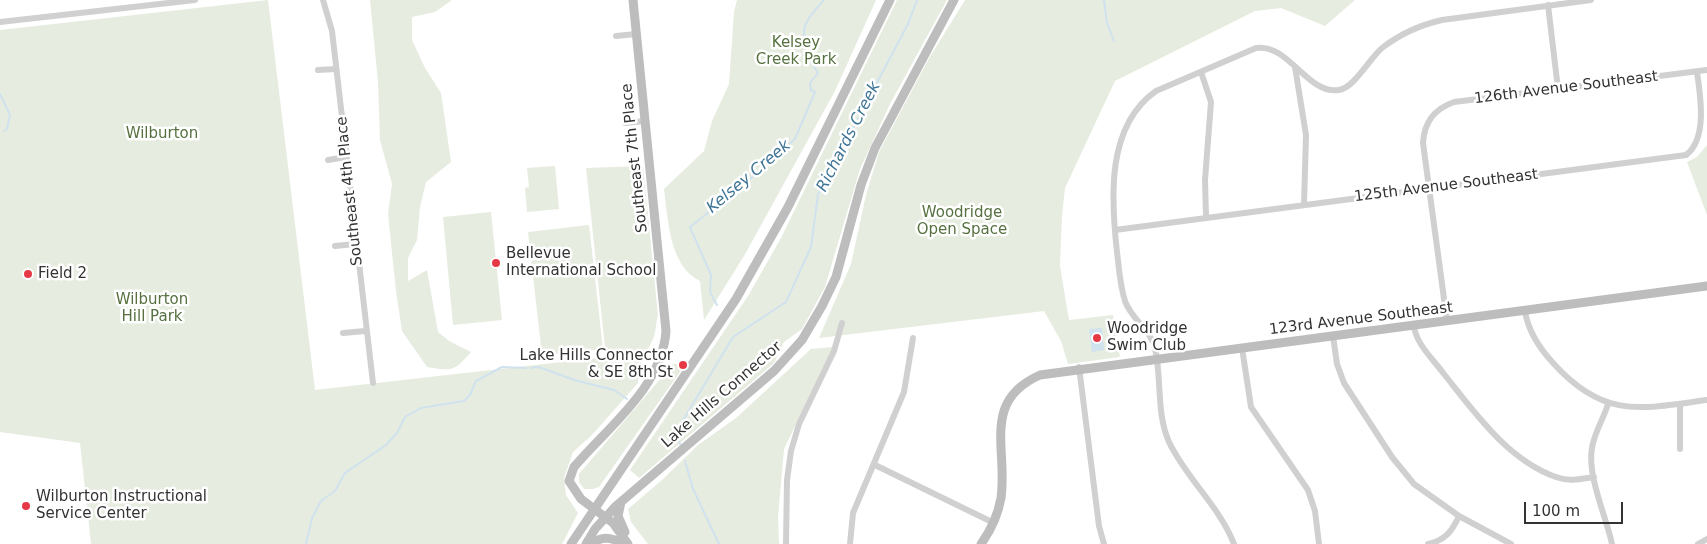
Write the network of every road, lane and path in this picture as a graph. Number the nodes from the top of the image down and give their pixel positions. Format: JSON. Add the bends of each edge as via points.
{"nodes":[{"id":1,"x":195,"y":0,"type":"edge"},
{"id":2,"x":323,"y":0,"type":"edge"},
{"id":3,"x":633,"y":0,"type":"edge"},
{"id":4,"x":890,"y":0,"type":"edge"},
{"id":5,"x":954,"y":0,"type":"edge"},
{"id":6,"x":1591,"y":0,"type":"edge"},
{"id":7,"x":128,"y":4,"type":"edge"},
{"id":8,"x":1548,"y":5,"type":"junction"},
{"id":9,"x":0,"y":22,"type":"edge"},
{"id":10,"x":636,"y":34,"type":"junction"},
{"id":11,"x":616,"y":36,"type":"dead end"},
{"id":12,"x":1295,"y":67,"type":"junction"},
{"id":13,"x":336,"y":69,"type":"junction"},
{"id":14,"x":318,"y":70,"type":"dead end"},
{"id":15,"x":1707,"y":70,"type":"edge"},
{"id":16,"x":1201,"y":72,"type":"junction"},
{"id":17,"x":1698,"y":72,"type":"junction"},
{"id":18,"x":1558,"y":89,"type":"junction"},
{"id":19,"x":645,"y":121,"type":"junction"},
{"id":20,"x":625,"y":123,"type":"dead end"},
{"id":21,"x":346,"y":157,"type":"junction"},
{"id":22,"x":328,"y":160,"type":"dead end"},
{"id":23,"x":1429,"y":188,"type":"junction"},
{"id":24,"x":1304,"y":204,"type":"junction"},
{"id":25,"x":1206,"y":216,"type":"junction"},
{"id":26,"x":1115,"y":230,"type":"junction"},
{"id":27,"x":356,"y":244,"type":"junction"},
{"id":28,"x":335,"y":246,"type":"dead end"},
{"id":29,"x":1707,"y":286,"type":"edge"},
{"id":30,"x":1525,"y":311,"type":"junction"},
{"id":31,"x":1447,"y":321,"type":"junction"},
{"id":32,"x":842,"y":323,"type":"dead end"},
{"id":33,"x":1414,"y":326,"type":"junction"},
{"id":34,"x":365,"y":331,"type":"junction"},
{"id":35,"x":343,"y":333,"type":"dead end"},
{"id":36,"x":1333,"y":336,"type":"junction"},
{"id":37,"x":913,"y":338,"type":"dead end"},
{"id":38,"x":1242,"y":348,"type":"junction"},
{"id":39,"x":1156,"y":359,"type":"junction"},
{"id":40,"x":1079,"y":367,"type":"junction"},
{"id":41,"x":373,"y":383,"type":"dead end"},
{"id":42,"x":1707,"y":400,"type":"edge"},
{"id":43,"x":1608,"y":404,"type":"junction"},
{"id":44,"x":1680,"y":404,"type":"junction"},
{"id":45,"x":1680,"y":449,"type":"dead end"},
{"id":46,"x":875,"y":464,"type":"junction"},
{"id":47,"x":1594,"y":476,"type":"junction"},
{"id":48,"x":623,"y":499,"type":"junction"},
{"id":49,"x":594,"y":509,"type":"junction"},
{"id":50,"x":1459,"y":516,"type":"junction"},
{"id":51,"x":605,"y":517,"type":"junction"},
{"id":52,"x":994,"y":523,"type":"junction"},
{"id":53,"x":1707,"y":539,"type":"edge"},
{"id":54,"x":571,"y":544,"type":"edge"},
{"id":55,"x":586,"y":544,"type":"edge"},
{"id":56,"x":592,"y":544,"type":"edge"},
{"id":57,"x":623,"y":544,"type":"edge"},
{"id":58,"x":629,"y":544,"type":"edge"},
{"id":59,"x":786,"y":544,"type":"edge"},
{"id":60,"x":850,"y":544,"type":"edge"},
{"id":61,"x":981,"y":544,"type":"edge"},
{"id":62,"x":1104,"y":544,"type":"edge"},
{"id":63,"x":1234,"y":544,"type":"edge"},
{"id":64,"x":1319,"y":544,"type":"edge"},
{"id":65,"x":1428,"y":544,"type":"edge"},
{"id":66,"x":1511,"y":544,"type":"edge"},
{"id":67,"x":1612,"y":544,"type":"edge"},
{"id":68,"x":1698,"y":544,"type":"edge"}],
"edges":[{"from":1,"to":7,"type":"street"},
{"from":2,"to":13,"type":"street","name":"Southeast 4th Place","via":[[332,31]]},
{"from":3,"to":10,"type":"main road","name":"Southeast 7th Place"},
{"from":4,"to":49,"type":"main road","name":"Lake Hills Connector","via":[[768,244],[708,342]]},
{"from":5,"to":48,"type":"main road","name":"Lake Hills Connector","via":[[872,154],[860,185],[836,277],[808,332],[774,371]]},
{"from":6,"to":8,"type":"street"},
{"from":7,"to":9,"type":"street"},
{"from":8,"to":12,"type":"street","via":[[1442,20],[1412,29],[1382,48],[1350,84],[1339,90],[1327,89]]},
{"from":8,"to":18,"type":"street"},
{"from":10,"to":11,"type":"street"},
{"from":10,"to":19,"type":"main road","name":"Southeast 7th Place"},
{"from":12,"to":16,"type":"street","via":[[1278,52],[1262,47]]},
{"from":12,"to":24,"type":"street","via":[[1306,135]]},
{"from":13,"to":14,"type":"street"},
{"from":13,"to":21,"type":"street","name":"Southeast 4th Place"},
{"from":15,"to":17,"type":"street","name":"126th Avenue Southeast"},
{"from":16,"to":25,"type":"street","via":[[1211,102],[1205,180]]},
{"from":16,"to":26,"type":"street","via":[[1144,100],[1132,115],[1120,147],[1114,177]]},
{"from":17,"to":18,"type":"street","name":"126th Avenue Southeast"},
{"from":17,"to":23,"type":"street","name":"125th Avenue Southeast","via":[[1704,132],[1698,146],[1686,155]]},
{"from":18,"to":23,"type":"street","name":"126th Avenue Southeast","via":[[1454,102],[1438,110],[1425,127],[1423,143]]},
{"from":19,"to":20,"type":"street"},
{"from":19,"to":49,"type":"main road","name":"Southeast 7th Place","via":[[665,345],[659,366],[648,384],[571,471],[569,481],[572,489]]},
{"from":21,"to":22,"type":"street"},
{"from":21,"to":27,"type":"street","name":"Southeast 4th Place"},
{"from":23,"to":24,"type":"street","name":"125th Avenue Southeast"},
{"from":23,"to":31,"type":"street"},
{"from":24,"to":25,"type":"street","name":"125th Avenue Southeast"},
{"from":25,"to":26,"type":"street","name":"125th Avenue Southeast"},
{"from":26,"to":39,"type":"street","via":[[1124,300],[1132,316],[1152,340]]},
{"from":27,"to":28,"type":"street"},
{"from":27,"to":34,"type":"street","name":"Southeast 4th Place"},
{"from":29,"to":30,"type":"main road","name":"123rd Avenue Southeast"},
{"from":30,"to":31,"type":"main road","name":"123rd Avenue Southeast"},
{"from":30,"to":43,"type":"street","via":[[1529,328],[1551,362],[1585,392]]},
{"from":31,"to":33,"type":"main road","name":"123rd Avenue Southeast"},
{"from":32,"to":59,"type":"street","via":[[834,351],[799,424],[791,451]]},
{"from":33,"to":36,"type":"main road","name":"123rd Avenue Southeast"},
{"from":33,"to":47,"type":"street","via":[[1420,344],[1500,440],[1522,458],[1555,477],[1577,480]]},
{"from":34,"to":35,"type":"street"},
{"from":34,"to":41,"type":"street","name":"Southeast 4th Place"},
{"from":36,"to":38,"type":"main road","name":"123rd Avenue Southeast"},
{"from":36,"to":50,"type":"street","via":[[1344,383],[1392,457],[1414,484]]},
{"from":37,"to":46,"type":"street","via":[[904,392]]},
{"from":38,"to":39,"type":"main road","name":"123rd Avenue Southeast"},
{"from":38,"to":64,"type":"street","via":[[1251,407],[1308,490],[1315,511]]},
{"from":39,"to":40,"type":"main road","name":"123rd Avenue Southeast"},
{"from":39,"to":63,"type":"street","via":[[1168,440]]},
{"from":40,"to":52,"type":"main road","name":"123rd Avenue Southeast","via":[[1040,375],[1022,385],[1010,399],[1000,422],[1001,497]]},
{"from":40,"to":62,"type":"street"},
{"from":42,"to":44,"type":"street"},
{"from":43,"to":44,"type":"street","via":[[1639,408]]},
{"from":43,"to":47,"type":"street","via":[[1592,446]]},
{"from":44,"to":45,"type":"street"},
{"from":46,"to":52,"type":"street"},
{"from":46,"to":60,"type":"street","via":[[853,513]]},
{"from":47,"to":67,"type":"street"},
{"from":48,"to":51,"type":"main road","name":"Lake Hills Connector"},
{"from":48,"to":58,"type":"main road","via":[[618,516]]},
{"from":49,"to":51,"type":"main road","name":"Southeast 7th Place"},
{"from":49,"to":54,"type":"main road","name":"Lake Hills Connector"},
{"from":50,"to":65,"type":"street","via":[[1444,539]]},
{"from":50,"to":66,"type":"street"},
{"from":51,"to":55,"type":"main road","name":"Lake Hills Connector"},
{"from":51,"to":58,"type":"main road","name":"Southeast 7th Place"},
{"from":52,"to":61,"type":"main road"},
{"from":53,"to":68,"type":"street"},
{"from":56,"to":57,"type":"main road","via":[[608,538]]}]}
